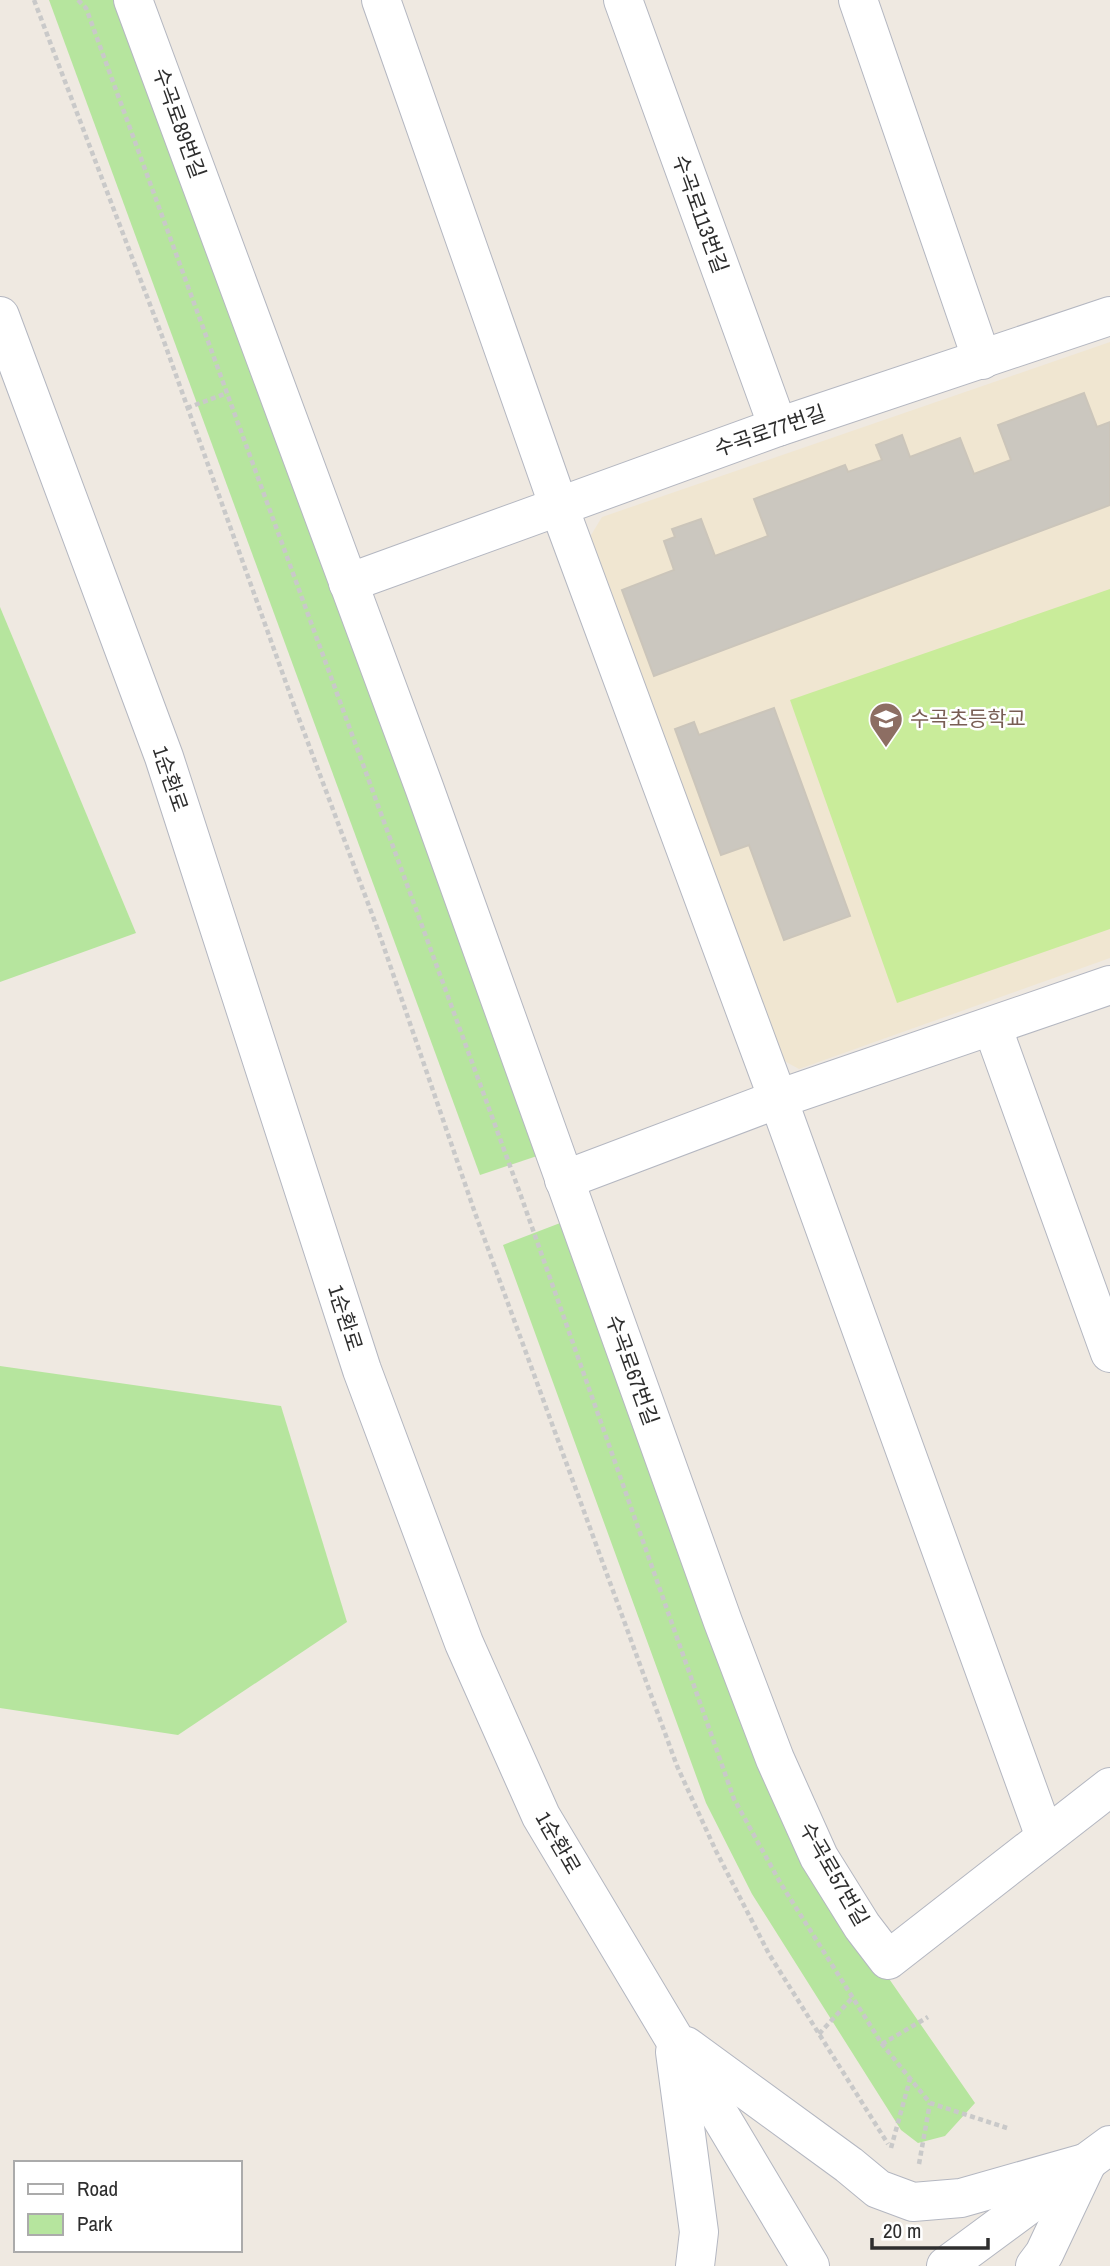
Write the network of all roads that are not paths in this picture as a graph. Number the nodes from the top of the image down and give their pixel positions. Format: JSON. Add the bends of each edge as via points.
{"nodes":[{"id":1,"x":133,"y":0,"type":"edge"},
{"id":2,"x":381,"y":0,"type":"edge"},
{"id":3,"x":623,"y":0,"type":"edge"},
{"id":4,"x":863,"y":15,"type":"edge"},
{"id":5,"x":0,"y":316,"type":"edge"},
{"id":6,"x":1110,"y":316,"type":"edge"},
{"id":7,"x":982,"y":360,"type":"junction"},
{"id":8,"x":778,"y":427,"type":"junction"},
{"id":9,"x":559,"y":506,"type":"junction"},
{"id":10,"x":348,"y":583,"type":"junction"},
{"id":11,"x":1110,"y":985,"type":"edge"},
{"id":12,"x":992,"y":1026,"type":"junction"},
{"id":13,"x":778,"y":1099,"type":"junction"},
{"id":14,"x":564,"y":1180,"type":"junction"},
{"id":15,"x":1108,"y":1348,"type":"edge"},
{"id":16,"x":701,"y":1560,"type":"joint"},
{"id":17,"x":1110,"y":1787,"type":"edge"},
{"id":18,"x":1045,"y":1838,"type":"junction"},
{"id":19,"x":673,"y":2036,"type":"junction"},
{"id":20,"x":1099,"y":2154,"type":"edge"},
{"id":21,"x":695,"y":2266,"type":"edge"},
{"id":22,"x":810,"y":2266,"type":"edge"},
{"id":23,"x":946,"y":2266,"type":"edge"},
{"id":24,"x":1035,"y":2266,"type":"edge"}],
"edges":[{"from":1,"to":10,"type":"street","name":"수곡로89번길"},
{"from":2,"to":9,"type":"street"},
{"from":3,"to":8,"type":"street","name":"수곡로113번길"},
{"from":4,"to":7,"type":"street"},
{"from":5,"to":19,"type":"street","name":"1순환로","via":[[163,757],[362,1370],[464,1643],[541,1815]]},
{"from":6,"to":7,"type":"street","name":"수곡로77번길"},
{"from":7,"to":8,"type":"street","name":"수곡로77번길"},
{"from":8,"to":9,"type":"street","name":"수곡로77번길"},
{"from":9,"to":10,"type":"street","name":"수곡로77번길"},
{"from":9,"to":13,"type":"street"},
{"from":10,"to":14,"type":"street","name":"수곡로67번길"},
{"from":11,"to":12,"type":"street"},
{"from":12,"to":13,"type":"street"},
{"from":12,"to":15,"type":"street"},
{"from":13,"to":14,"type":"street"},
{"from":13,"to":18,"type":"street"},
{"from":14,"to":16,"type":"street","name":"수곡로67번길"},
{"from":16,"to":18,"type":"street","name":"수곡로57번길","via":[[775,1759],[819,1857],[888,1960]]},
{"from":17,"to":18,"type":"street","name":"수곡로57번길"},
{"from":19,"to":20,"type":"street","via":[[878,2189],[913,2202],[961,2198]]},
{"from":19,"to":21,"type":"street","via":[[699,2232]]},
{"from":19,"to":22,"type":"street","name":"1순환로"},
{"from":20,"to":23,"type":"street"},
{"from":20,"to":24,"type":"street"}]}
